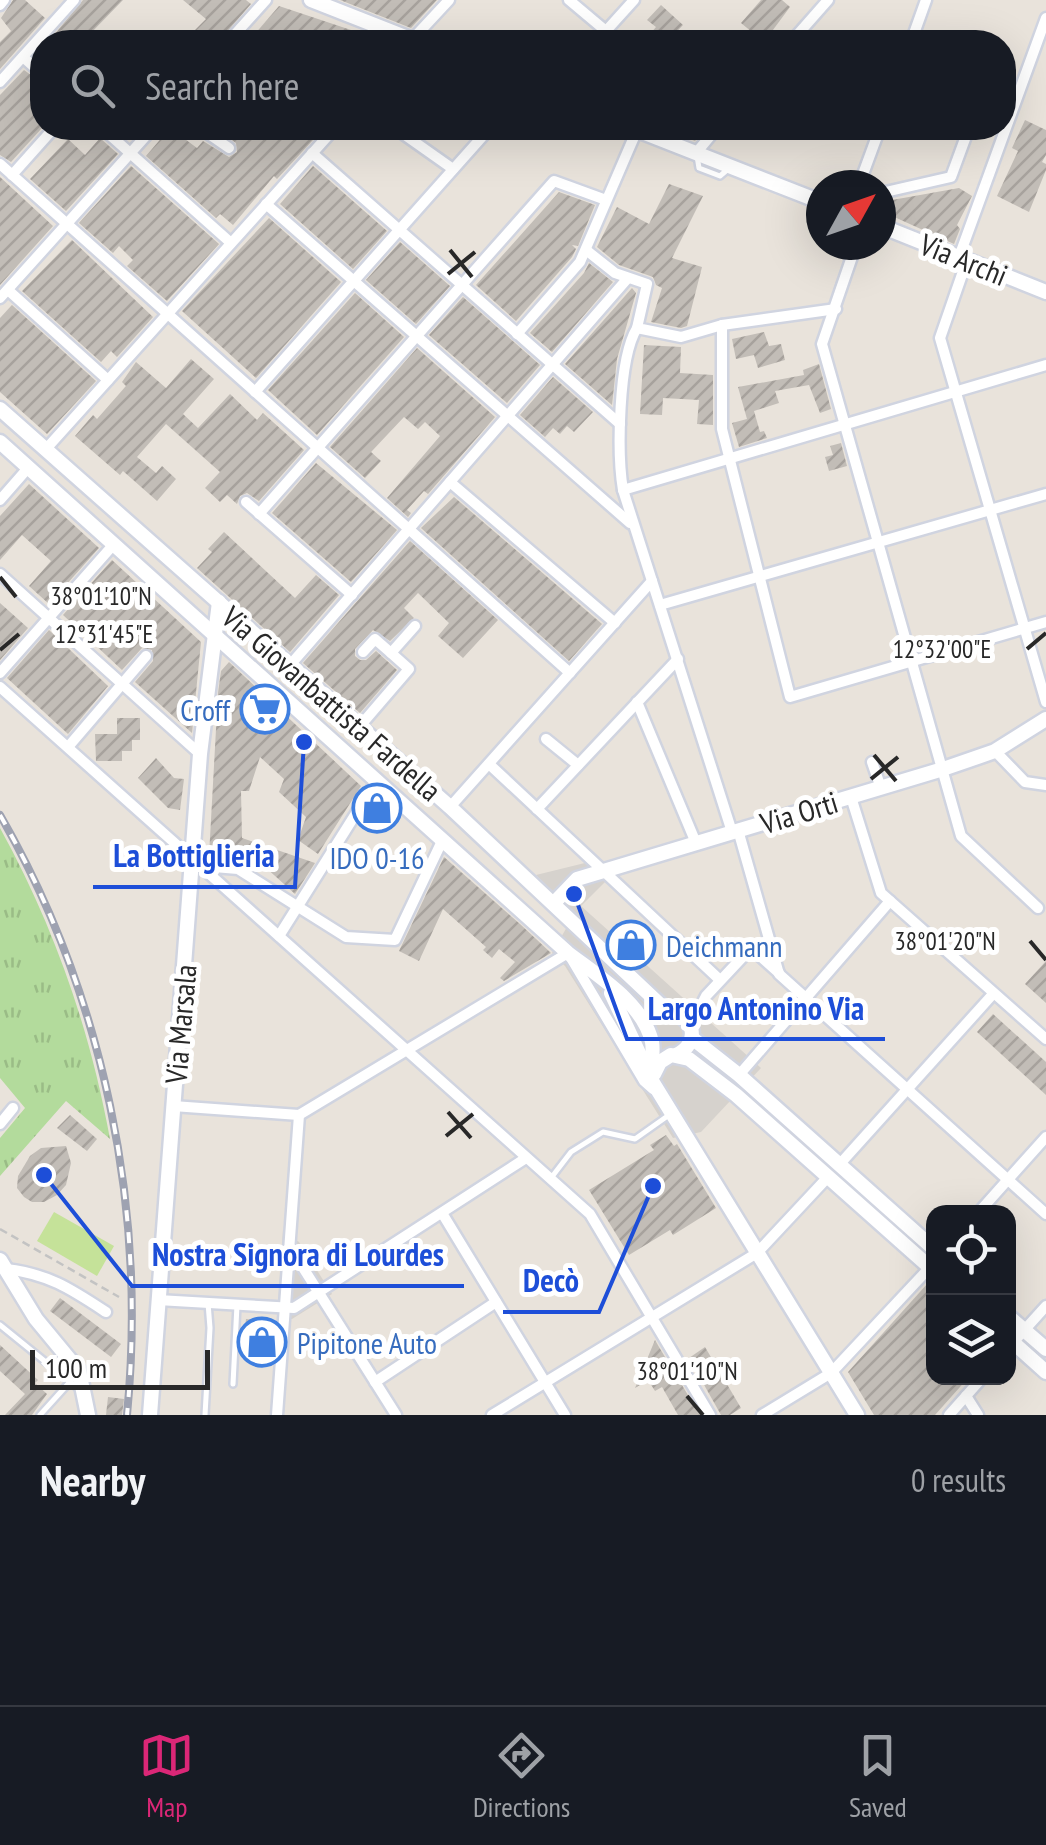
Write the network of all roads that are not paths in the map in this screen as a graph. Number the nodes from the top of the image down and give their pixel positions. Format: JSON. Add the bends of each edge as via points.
{"nodes":[{"id":1,"x":74,"y":0,"type":"edge"},
{"id":2,"x":266,"y":0,"type":"edge"},
{"id":3,"x":311,"y":0,"type":"edge"},
{"id":4,"x":449,"y":0,"type":"edge"},
{"id":5,"x":569,"y":0,"type":"edge"},
{"id":6,"x":634,"y":0,"type":"edge"},
{"id":7,"x":828,"y":0,"type":"edge"},
{"id":8,"x":926,"y":0,"type":"edge"},
{"id":9,"x":1046,"y":18,"type":"edge"},
{"id":10,"x":47,"y":30,"type":"edge"},
{"id":11,"x":239,"y":30,"type":"edge"},
{"id":12,"x":385,"y":30,"type":"edge"},
{"id":13,"x":424,"y":30,"type":"edge"},
{"id":14,"x":605,"y":30,"type":"edge"},
{"id":15,"x":607,"y":30,"type":"edge"},
{"id":16,"x":802,"y":30,"type":"edge"},
{"id":17,"x":915,"y":30,"type":"edge"},
{"id":18,"x":1041,"y":48,"type":"edge"},
{"id":19,"x":30,"y":49,"type":"edge"},
{"id":20,"x":23,"y":57,"type":"junction"},
{"id":21,"x":30,"y":63,"type":"edge"},
{"id":22,"x":0,"y":82,"type":"edge"},
{"id":23,"x":1017,"y":97,"type":"joint"},
{"id":24,"x":1016,"y":100,"type":"edge"},
{"id":25,"x":43,"y":140,"type":"edge"},
{"id":26,"x":115,"y":140,"type":"edge"},
{"id":27,"x":142,"y":140,"type":"edge"},
{"id":28,"x":217,"y":140,"type":"edge"},
{"id":29,"x":323,"y":140,"type":"edge"},
{"id":30,"x":413,"y":140,"type":"edge"},
{"id":31,"x":479,"y":140,"type":"edge"},
{"id":32,"x":630,"y":140,"type":"edge"},
{"id":33,"x":664,"y":140,"type":"edge"},
{"id":34,"x":707,"y":140,"type":"edge"},
{"id":35,"x":876,"y":140,"type":"edge"},
{"id":36,"x":965,"y":140,"type":"edge"},
{"id":37,"x":1003,"y":140,"type":"edge"},
{"id":38,"x":229,"y":148,"type":"dead end"},
{"id":39,"x":312,"y":152,"type":"junction"},
{"id":40,"x":130,"y":153,"type":"junction"},
{"id":41,"x":696,"y":153,"type":"junction"},
{"id":42,"x":0,"y":164,"type":"edge"},
{"id":43,"x":453,"y":169,"type":"junction"},
{"id":44,"x":865,"y":170,"type":"edge"},
{"id":45,"x":12,"y":174,"type":"junction"},
{"id":46,"x":896,"y":189,"type":"edge"},
{"id":47,"x":806,"y":196,"type":"edge"},
{"id":48,"x":606,"y":200,"type":"junction"},
{"id":49,"x":266,"y":204,"type":"junction"},
{"id":50,"x":67,"y":224,"type":"junction"},
{"id":51,"x":399,"y":230,"type":"junction"},
{"id":52,"x":896,"y":232,"type":"edge"},
{"id":53,"x":231,"y":243,"type":"junction"},
{"id":54,"x":586,"y":250,"type":"junction"},
{"id":55,"x":963,"y":259,"type":"junction"},
{"id":56,"x":851,"y":260,"type":"edge"},
{"id":57,"x":628,"y":278,"type":"junction"},
{"id":58,"x":354,"y":281,"type":"junction"},
{"id":59,"x":462,"y":285,"type":"junction"},
{"id":60,"x":1046,"y":292,"type":"edge"},
{"id":61,"x":4,"y":294,"type":"edge"},
{"id":62,"x":836,"y":309,"type":"junction"},
{"id":63,"x":168,"y":314,"type":"junction"},
{"id":64,"x":722,"y":325,"type":"junction"},
{"id":65,"x":637,"y":328,"type":"junction"},
{"id":66,"x":516,"y":334,"type":"junction"},
{"id":67,"x":416,"y":336,"type":"junction"},
{"id":68,"x":552,"y":365,"type":"junction"},
{"id":69,"x":1046,"y":365,"type":"edge"},
{"id":70,"x":108,"y":380,"type":"junction"},
{"id":71,"x":255,"y":392,"type":"junction"},
{"id":72,"x":956,"y":392,"type":"junction"},
{"id":73,"x":0,"y":409,"type":"edge"},
{"id":74,"x":508,"y":416,"type":"junction"},
{"id":75,"x":620,"y":424,"type":"junction"},
{"id":76,"x":845,"y":425,"type":"junction"},
{"id":77,"x":0,"y":442,"type":"edge"},
{"id":78,"x":317,"y":447,"type":"junction"},
{"id":79,"x":46,"y":450,"type":"junction"},
{"id":80,"x":730,"y":459,"type":"junction"},
{"id":81,"x":28,"y":468,"type":"junction"},
{"id":82,"x":450,"y":482,"type":"junction"},
{"id":83,"x":624,"y":494,"type":"junction"},
{"id":84,"x":1046,"y":494,"type":"edge"},
{"id":85,"x":0,"y":500,"type":"edge"},
{"id":86,"x":246,"y":502,"type":"dead end"},
{"id":87,"x":608,"y":504,"type":"junction"},
{"id":88,"x":990,"y":510,"type":"junction"},
{"id":89,"x":259,"y":514,"type":"junction"},
{"id":90,"x":632,"y":525,"type":"junction"},
{"id":91,"x":409,"y":529,"type":"junction"},
{"id":92,"x":878,"y":542,"type":"junction"},
{"id":93,"x":114,"y":544,"type":"junction"},
{"id":94,"x":0,"y":574,"type":"edge"},
{"id":95,"x":757,"y":577,"type":"junction"},
{"id":96,"x":652,"y":581,"type":"junction"},
{"id":97,"x":352,"y":595,"type":"junction"},
{"id":98,"x":218,"y":602,"type":"junction"},
{"id":99,"x":660,"y":604,"type":"junction"},
{"id":100,"x":49,"y":618,"type":"junction"},
{"id":101,"x":1046,"y":622,"type":"edge"},
{"id":102,"x":614,"y":624,"type":"junction"},
{"id":103,"x":415,"y":626,"type":"dead end"},
{"id":104,"x":1024,"y":628,"type":"junction"},
{"id":105,"x":213,"y":633,"type":"junction"},
{"id":106,"x":363,"y":652,"type":"dead end"},
{"id":107,"x":391,"y":653,"type":"junction"},
{"id":108,"x":146,"y":656,"type":"dead end"},
{"id":109,"x":678,"y":659,"type":"junction"},
{"id":110,"x":912,"y":661,"type":"junction"},
{"id":111,"x":291,"y":664,"type":"junction"},
{"id":112,"x":0,"y":673,"type":"edge"},
{"id":113,"x":570,"y":674,"type":"junction"},
{"id":114,"x":123,"y":684,"type":"junction"},
{"id":115,"x":0,"y":687,"type":"edge"},
{"id":116,"x":637,"y":702,"type":"junction"},
{"id":117,"x":1046,"y":702,"type":"edge"},
{"id":118,"x":1046,"y":719,"type":"edge"},
{"id":119,"x":360,"y":726,"type":"junction"},
{"id":120,"x":546,"y":739,"type":"dead end"},
{"id":121,"x":68,"y":748,"type":"junction"},
{"id":122,"x":995,"y":752,"type":"junction"},
{"id":123,"x":200,"y":754,"type":"junction"},
{"id":124,"x":872,"y":762,"type":"dead end"},
{"id":125,"x":489,"y":764,"type":"junction"},
{"id":126,"x":578,"y":765,"type":"junction"},
{"id":127,"x":943,"y":770,"type":"junction"},
{"id":128,"x":377,"y":780,"type":"junction"},
{"id":129,"x":1046,"y":785,"type":"edge"},
{"id":130,"x":881,"y":788,"type":"junction"},
{"id":131,"x":851,"y":796,"type":"junction"},
{"id":132,"x":450,"y":807,"type":"junction"},
{"id":133,"x":537,"y":808,"type":"junction"},
{"id":134,"x":735,"y":831,"type":"junction"},
{"id":135,"x":442,"y":838,"type":"junction"},
{"id":136,"x":696,"y":842,"type":"junction"},
{"id":137,"x":197,"y":863,"type":"junction"},
{"id":138,"x":602,"y":870,"type":"junction"},
{"id":139,"x":890,"y":901,"type":"junction"},
{"id":140,"x":554,"y":902,"type":"junction"},
{"id":141,"x":296,"y":907,"type":"junction"},
{"id":142,"x":1038,"y":908,"type":"dead end"},
{"id":143,"x":279,"y":936,"type":"junction"},
{"id":144,"x":564,"y":948,"type":"junction"},
{"id":145,"x":779,"y":974,"type":"junction"},
{"id":146,"x":603,"y":979,"type":"junction"},
{"id":147,"x":720,"y":980,"type":"junction"},
{"id":148,"x":993,"y":994,"type":"junction"},
{"id":149,"x":806,"y":998,"type":"junction"},
{"id":150,"x":668,"y":1012,"type":"junction"},
{"id":151,"x":694,"y":1025,"type":"junction"},
{"id":152,"x":651,"y":1040,"type":"junction"},
{"id":153,"x":1046,"y":1040,"type":"edge"},
{"id":154,"x":404,"y":1050,"type":"junction"},
{"id":155,"x":673,"y":1055,"type":"junction"},
{"id":156,"x":651,"y":1078,"type":"junction"},
{"id":157,"x":743,"y":1078,"type":"junction"},
{"id":158,"x":907,"y":1089,"type":"junction"},
{"id":159,"x":661,"y":1096,"type":"junction"},
{"id":160,"x":173,"y":1106,"type":"junction"},
{"id":161,"x":14,"y":1108,"type":"dead end"},
{"id":162,"x":672,"y":1114,"type":"junction"},
{"id":163,"x":299,"y":1115,"type":"junction"},
{"id":164,"x":0,"y":1124,"type":"edge"},
{"id":165,"x":1046,"y":1137,"type":"edge"},
{"id":166,"x":526,"y":1158,"type":"junction"},
{"id":167,"x":839,"y":1165,"type":"junction"},
{"id":168,"x":551,"y":1178,"type":"junction"},
{"id":169,"x":828,"y":1178,"type":"junction"},
{"id":170,"x":1008,"y":1180,"type":"junction"},
{"id":171,"x":985,"y":1205,"type":"edge"},
{"id":172,"x":442,"y":1212,"type":"junction"},
{"id":173,"x":1046,"y":1214,"type":"edge"},
{"id":174,"x":290,"y":1241,"type":"junction"},
{"id":175,"x":926,"y":1242,"type":"edge"},
{"id":176,"x":757,"y":1252,"type":"junction"},
{"id":177,"x":926,"y":1262,"type":"edge"},
{"id":178,"x":3,"y":1264,"type":"edge"},
{"id":179,"x":926,"y":1273,"type":"edge"},
{"id":180,"x":323,"y":1293,"type":"junction"},
{"id":181,"x":158,"y":1300,"type":"junction"},
{"id":182,"x":496,"y":1302,"type":"junction"},
{"id":183,"x":208,"y":1303,"type":"junction"},
{"id":184,"x":237,"y":1305,"type":"junction"},
{"id":185,"x":1046,"y":1306,"type":"edge"},
{"id":186,"x":282,"y":1311,"type":"junction"},
{"id":187,"x":106,"y":1312,"type":"dead end"},
{"id":188,"x":651,"y":1317,"type":"junction"},
{"id":189,"x":1016,"y":1323,"type":"edge"},
{"id":190,"x":0,"y":1325,"type":"edge"},
{"id":191,"x":1024,"y":1330,"type":"junction"},
{"id":192,"x":1016,"y":1337,"type":"edge"},
{"id":193,"x":1016,"y":1348,"type":"edge"},
{"id":194,"x":1046,"y":1349,"type":"edge"},
{"id":195,"x":1046,"y":1372,"type":"edge"},
{"id":196,"x":831,"y":1373,"type":"junction"},
{"id":197,"x":376,"y":1382,"type":"junction"},
{"id":198,"x":545,"y":1382,"type":"junction"},
{"id":199,"x":68,"y":1384,"type":"junction"},
{"id":200,"x":232,"y":1384,"type":"dead end"},
{"id":201,"x":976,"y":1385,"type":"edge"},
{"id":202,"x":85,"y":1389,"type":"junction"},
{"id":203,"x":966,"y":1396,"type":"junction"},
{"id":204,"x":40,"y":1415,"type":"edge"},
{"id":205,"x":88,"y":1415,"type":"edge"},
{"id":206,"x":150,"y":1415,"type":"edge"},
{"id":207,"x":205,"y":1415,"type":"edge"},
{"id":208,"x":276,"y":1415,"type":"edge"},
{"id":209,"x":396,"y":1415,"type":"edge"},
{"id":210,"x":492,"y":1415,"type":"edge"},
{"id":211,"x":565,"y":1415,"type":"edge"},
{"id":212,"x":710,"y":1415,"type":"edge"},
{"id":213,"x":762,"y":1415,"type":"edge"},
{"id":214,"x":856,"y":1415,"type":"edge"},
{"id":215,"x":949,"y":1415,"type":"edge"},
{"id":216,"x":978,"y":1415,"type":"edge"}],
"edges":[{"from":1,"to":10,"type":"street"},
{"from":2,"to":11,"type":"street"},
{"from":3,"to":12,"type":"main road"},
{"from":4,"to":13,"type":"street"},
{"from":5,"to":14,"type":"street"},
{"from":6,"to":15,"type":"street"},
{"from":7,"to":16,"type":"street"},
{"from":8,"to":17,"type":"street"},
{"from":9,"to":18,"type":"street"},
{"from":18,"to":23,"type":"street"},
{"from":19,"to":20,"type":"street"},
{"from":20,"to":21,"type":"street"},
{"from":20,"to":22,"type":"street"},
{"from":23,"to":24,"type":"street"},
{"from":25,"to":45,"type":"street"},
{"from":26,"to":40,"type":"street"},
{"from":27,"to":40,"type":"street"},
{"from":28,"to":38,"type":"street"},
{"from":29,"to":39,"type":"street"},
{"from":30,"to":43,"type":"street"},
{"from":31,"to":43,"type":"street"},
{"from":32,"to":48,"type":"street"},
{"from":33,"to":41,"type":"main road"},
{"from":34,"to":41,"type":"street"},
{"from":35,"to":44,"type":"street"},
{"from":36,"to":46,"type":"street","via":[[951,177]]},
{"from":37,"to":55,"type":"street"},
{"from":39,"to":49,"type":"street"},
{"from":39,"to":51,"type":"street"},
{"from":40,"to":50,"type":"street"},
{"from":40,"to":53,"type":"street"},
{"from":41,"to":47,"type":"main road"},
{"from":42,"to":45,"type":"street"},
{"from":43,"to":51,"type":"street"},
{"from":45,"to":50,"type":"street"},
{"from":48,"to":54,"type":"street"},
{"from":48,"to":59,"type":"street","via":[[554,181]]},
{"from":49,"to":53,"type":"street"},
{"from":49,"to":58,"type":"street"},
{"from":50,"to":61,"type":"street"},
{"from":50,"to":63,"type":"street"},
{"from":51,"to":58,"type":"street"},
{"from":51,"to":59,"type":"street"},
{"from":52,"to":55,"type":"main road","name":"Via Archi"},
{"from":53,"to":63,"type":"street"},
{"from":54,"to":57,"type":"street"},
{"from":54,"to":66,"type":"street"},
{"from":55,"to":60,"type":"main road","name":"Via Archi"},
{"from":55,"to":72,"type":"street","via":[[940,338]]},
{"from":56,"to":62,"type":"street"},
{"from":57,"to":65,"type":"street","via":[[647,284]]},
{"from":57,"to":68,"type":"street"},
{"from":58,"to":67,"type":"street"},
{"from":58,"to":71,"type":"street"},
{"from":59,"to":66,"type":"street"},
{"from":59,"to":67,"type":"street"},
{"from":61,"to":70,"type":"street"},
{"from":62,"to":64,"type":"street"},
{"from":62,"to":76,"type":"street","via":[[822,344]]},
{"from":63,"to":70,"type":"street"},
{"from":63,"to":71,"type":"street"},
{"from":64,"to":65,"type":"street","via":[[681,337]]},
{"from":64,"to":80,"type":"street","via":[[722,429]]},
{"from":65,"to":75,"type":"street"},
{"from":66,"to":68,"type":"street"},
{"from":67,"to":74,"type":"street"},
{"from":67,"to":78,"type":"street"},
{"from":68,"to":74,"type":"street"},
{"from":68,"to":75,"type":"street"},
{"from":69,"to":72,"type":"street"},
{"from":70,"to":79,"type":"street"},
{"from":71,"to":78,"type":"street"},
{"from":72,"to":76,"type":"street"},
{"from":72,"to":88,"type":"street"},
{"from":73,"to":79,"type":"main road","name":"Via Giovanbattista Fardella"},
{"from":74,"to":82,"type":"street"},
{"from":74,"to":87,"type":"street"},
{"from":75,"to":83,"type":"street"},
{"from":76,"to":80,"type":"street"},
{"from":76,"to":92,"type":"street"},
{"from":77,"to":81,"type":"main road","name":"Via Giovanbattista Fardella"},
{"from":78,"to":89,"type":"street"},
{"from":78,"to":91,"type":"street"},
{"from":79,"to":98,"type":"main road","name":"Via Giovanbattista Fardella"},
{"from":80,"to":83,"type":"street"},
{"from":80,"to":95,"type":"street"},
{"from":81,"to":85,"type":"street"},
{"from":81,"to":93,"type":"main road","name":"Via Giovanbattista Fardella"},
{"from":82,"to":91,"type":"street"},
{"from":82,"to":102,"type":"street"},
{"from":83,"to":87,"type":"street"},
{"from":83,"to":90,"type":"street"},
{"from":84,"to":88,"type":"street"},
{"from":86,"to":89,"type":"street"},
{"from":87,"to":90,"type":"street"},
{"from":88,"to":92,"type":"street"},
{"from":88,"to":104,"type":"street"},
{"from":89,"to":97,"type":"street"},
{"from":90,"to":96,"type":"street"},
{"from":91,"to":97,"type":"street"},
{"from":91,"to":113,"type":"street"},
{"from":92,"to":95,"type":"street"},
{"from":92,"to":110,"type":"street"},
{"from":93,"to":100,"type":"street"},
{"from":93,"to":105,"type":"main road","name":"Via Giovanbattista Fardella"},
{"from":94,"to":100,"type":"street"},
{"from":95,"to":99,"type":"street"},
{"from":95,"to":110,"type":"street","via":[[790,697]]},
{"from":96,"to":99,"type":"street"},
{"from":96,"to":102,"type":"street"},
{"from":97,"to":111,"type":"street"},
{"from":98,"to":105,"type":"main road","name":"Via Marsala"},
{"from":98,"to":111,"type":"main road","name":"Via Giovanbattista Fardella"},
{"from":99,"to":109,"type":"street"},
{"from":100,"to":112,"type":"street"},
{"from":100,"to":114,"type":"street"},
{"from":101,"to":104,"type":"street"},
{"from":102,"to":113,"type":"street"},
{"from":103,"to":107,"type":"street"},
{"from":104,"to":110,"type":"street"},
{"from":104,"to":117,"type":"street"},
{"from":105,"to":123,"type":"main road","name":"Via Marsala"},
{"from":105,"to":128,"type":"main road","name":"Via Giovanbattista Fardella"},
{"from":106,"to":107,"type":"street","via":[[375,638]]},
{"from":107,"to":119,"type":"street","via":[[409,669]]},
{"from":108,"to":114,"type":"street"},
{"from":109,"to":116,"type":"street"},
{"from":109,"to":134,"type":"street"},
{"from":110,"to":127,"type":"street"},
{"from":111,"to":119,"type":"main road","name":"Via Giovanbattista Fardella"},
{"from":113,"to":125,"type":"street"},
{"from":114,"to":121,"type":"street"},
{"from":114,"to":123,"type":"street"},
{"from":115,"to":121,"type":"street"},
{"from":116,"to":126,"type":"street"},
{"from":116,"to":136,"type":"street"},
{"from":118,"to":122,"type":"main road","name":"Via Orti"},
{"from":119,"to":132,"type":"main road","name":"Via Giovanbattista Fardella"},
{"from":120,"to":126,"type":"street"},
{"from":121,"to":137,"type":"street"},
{"from":122,"to":127,"type":"main road","name":"Via Orti"},
{"from":122,"to":129,"type":"street","via":[[1026,782]]},
{"from":123,"to":137,"type":"main road","name":"Via Marsala"},
{"from":124,"to":130,"type":"street"},
{"from":125,"to":132,"type":"street"},
{"from":125,"to":133,"type":"street"},
{"from":126,"to":133,"type":"street"},
{"from":127,"to":130,"type":"main road","name":"Via Orti"},
{"from":127,"to":142,"type":"street","via":[[961,836]]},
{"from":128,"to":135,"type":"main road","name":"Via Giovanbattista Fardella"},
{"from":128,"to":141,"type":"street"},
{"from":130,"to":131,"type":"main road","name":"Via Orti"},
{"from":131,"to":134,"type":"main road","name":"Via Orti"},
{"from":131,"to":139,"type":"street","via":[[881,893]]},
{"from":132,"to":140,"type":"main road","name":"Via Giovanbattista Fardella"},
{"from":133,"to":138,"type":"street"},
{"from":134,"to":136,"type":"main road","name":"Via Orti"},
{"from":134,"to":145,"type":"street"},
{"from":135,"to":141,"type":"street","via":[[395,940],[346,937]]},
{"from":135,"to":144,"type":"main road","name":"Via Giovanbattista Fardella"},
{"from":136,"to":138,"type":"main road","name":"Via Orti"},
{"from":137,"to":141,"type":"street","via":[[238,869]]},
{"from":137,"to":143,"type":"street"},
{"from":137,"to":160,"type":"main road","name":"Via Marsala"},
{"from":138,"to":140,"type":"main road","name":"Via Orti","via":[[577,879]]},
{"from":138,"to":147,"type":"street"},
{"from":139,"to":148,"type":"street"},
{"from":139,"to":149,"type":"street"},
{"from":140,"to":150,"type":"main road","name":"Via Giovanbattista Fardella"},
{"from":141,"to":143,"type":"street"},
{"from":143,"to":154,"type":"street"},
{"from":144,"to":146,"type":"main road","name":"Via Giovanbattista Fardella"},
{"from":144,"to":154,"type":"street"},
{"from":144,"to":159,"type":"street","via":[[644,1080]]},
{"from":145,"to":147,"type":"street","via":[[751,948]]},
{"from":145,"to":149,"type":"street"},
{"from":146,"to":152,"type":"main road","name":"Via Giovanbattista Fardella","via":[[636,1012]]},
{"from":146,"to":156,"type":"main road"},
{"from":147,"to":151,"type":"street"},
{"from":148,"to":153,"type":"street"},
{"from":148,"to":158,"type":"street"},
{"from":149,"to":157,"type":"street"},
{"from":149,"to":158,"type":"street"},
{"from":150,"to":151,"type":"main road"},
{"from":150,"to":152,"type":"main road","via":[[654,1021]]},
{"from":151,"to":155,"type":"main road","via":[[686,1049]]},
{"from":151,"to":157,"type":"main road"},
{"from":152,"to":155,"type":"main road"},
{"from":152,"to":156,"type":"main road"},
{"from":154,"to":163,"type":"street"},
{"from":154,"to":166,"type":"street"},
{"from":155,"to":156,"type":"main road"},
{"from":155,"to":169,"type":"main road","via":[[689,1059],[736,1095]]},
{"from":156,"to":159,"type":"main road"},
{"from":157,"to":167,"type":"main road"},
{"from":158,"to":167,"type":"street"},
{"from":158,"to":170,"type":"street"},
{"from":159,"to":162,"type":"main road"},
{"from":160,"to":163,"type":"street"},
{"from":160,"to":181,"type":"main road","name":"Via Marsala"},
{"from":161,"to":164,"type":"street"},
{"from":162,"to":168,"type":"lane","via":[[635,1139],[603,1132],[572,1152]]},
{"from":162,"to":176,"type":"main road"},
{"from":163,"to":174,"type":"street"},
{"from":165,"to":170,"type":"street"},
{"from":166,"to":168,"type":"street"},
{"from":166,"to":172,"type":"street"},
{"from":167,"to":175,"type":"main road"},
{"from":168,"to":188,"type":"street","via":[[590,1214]]},
{"from":169,"to":176,"type":"street"},
{"from":169,"to":177,"type":"main road"},
{"from":170,"to":171,"type":"street"},
{"from":170,"to":173,"type":"street"},
{"from":172,"to":180,"type":"street"},
{"from":172,"to":182,"type":"street"},
{"from":174,"to":180,"type":"street"},
{"from":174,"to":186,"type":"street"},
{"from":176,"to":188,"type":"street"},
{"from":176,"to":196,"type":"main road"},
{"from":178,"to":187,"type":"street","via":[[58,1280]]},
{"from":178,"to":202,"type":"main road"},
{"from":179,"to":196,"type":"street"},
{"from":180,"to":186,"type":"street"},
{"from":180,"to":197,"type":"street"},
{"from":181,"to":183,"type":"street"},
{"from":181,"to":206,"type":"main road","name":"Via Marsala"},
{"from":182,"to":197,"type":"street"},
{"from":182,"to":198,"type":"street"},
{"from":183,"to":184,"type":"street"},
{"from":183,"to":207,"type":"lane"},
{"from":184,"to":186,"type":"street"},
{"from":184,"to":200,"type":"lane"},
{"from":185,"to":191,"type":"street"},
{"from":186,"to":208,"type":"street"},
{"from":188,"to":198,"type":"street"},
{"from":188,"to":212,"type":"street"},
{"from":189,"to":191,"type":"main road"},
{"from":190,"to":199,"type":"lane"},
{"from":191,"to":192,"type":"street"},
{"from":191,"to":194,"type":"main road"},
{"from":193,"to":195,"type":"main road"},
{"from":196,"to":213,"type":"street"},
{"from":196,"to":214,"type":"main road"},
{"from":197,"to":209,"type":"street"},
{"from":198,"to":210,"type":"street"},
{"from":198,"to":211,"type":"street"},
{"from":199,"to":202,"type":"lane"},
{"from":199,"to":204,"type":"lane"},
{"from":201,"to":203,"type":"street"},
{"from":202,"to":205,"type":"main road"},
{"from":203,"to":215,"type":"street"},
{"from":203,"to":216,"type":"street"}]}
